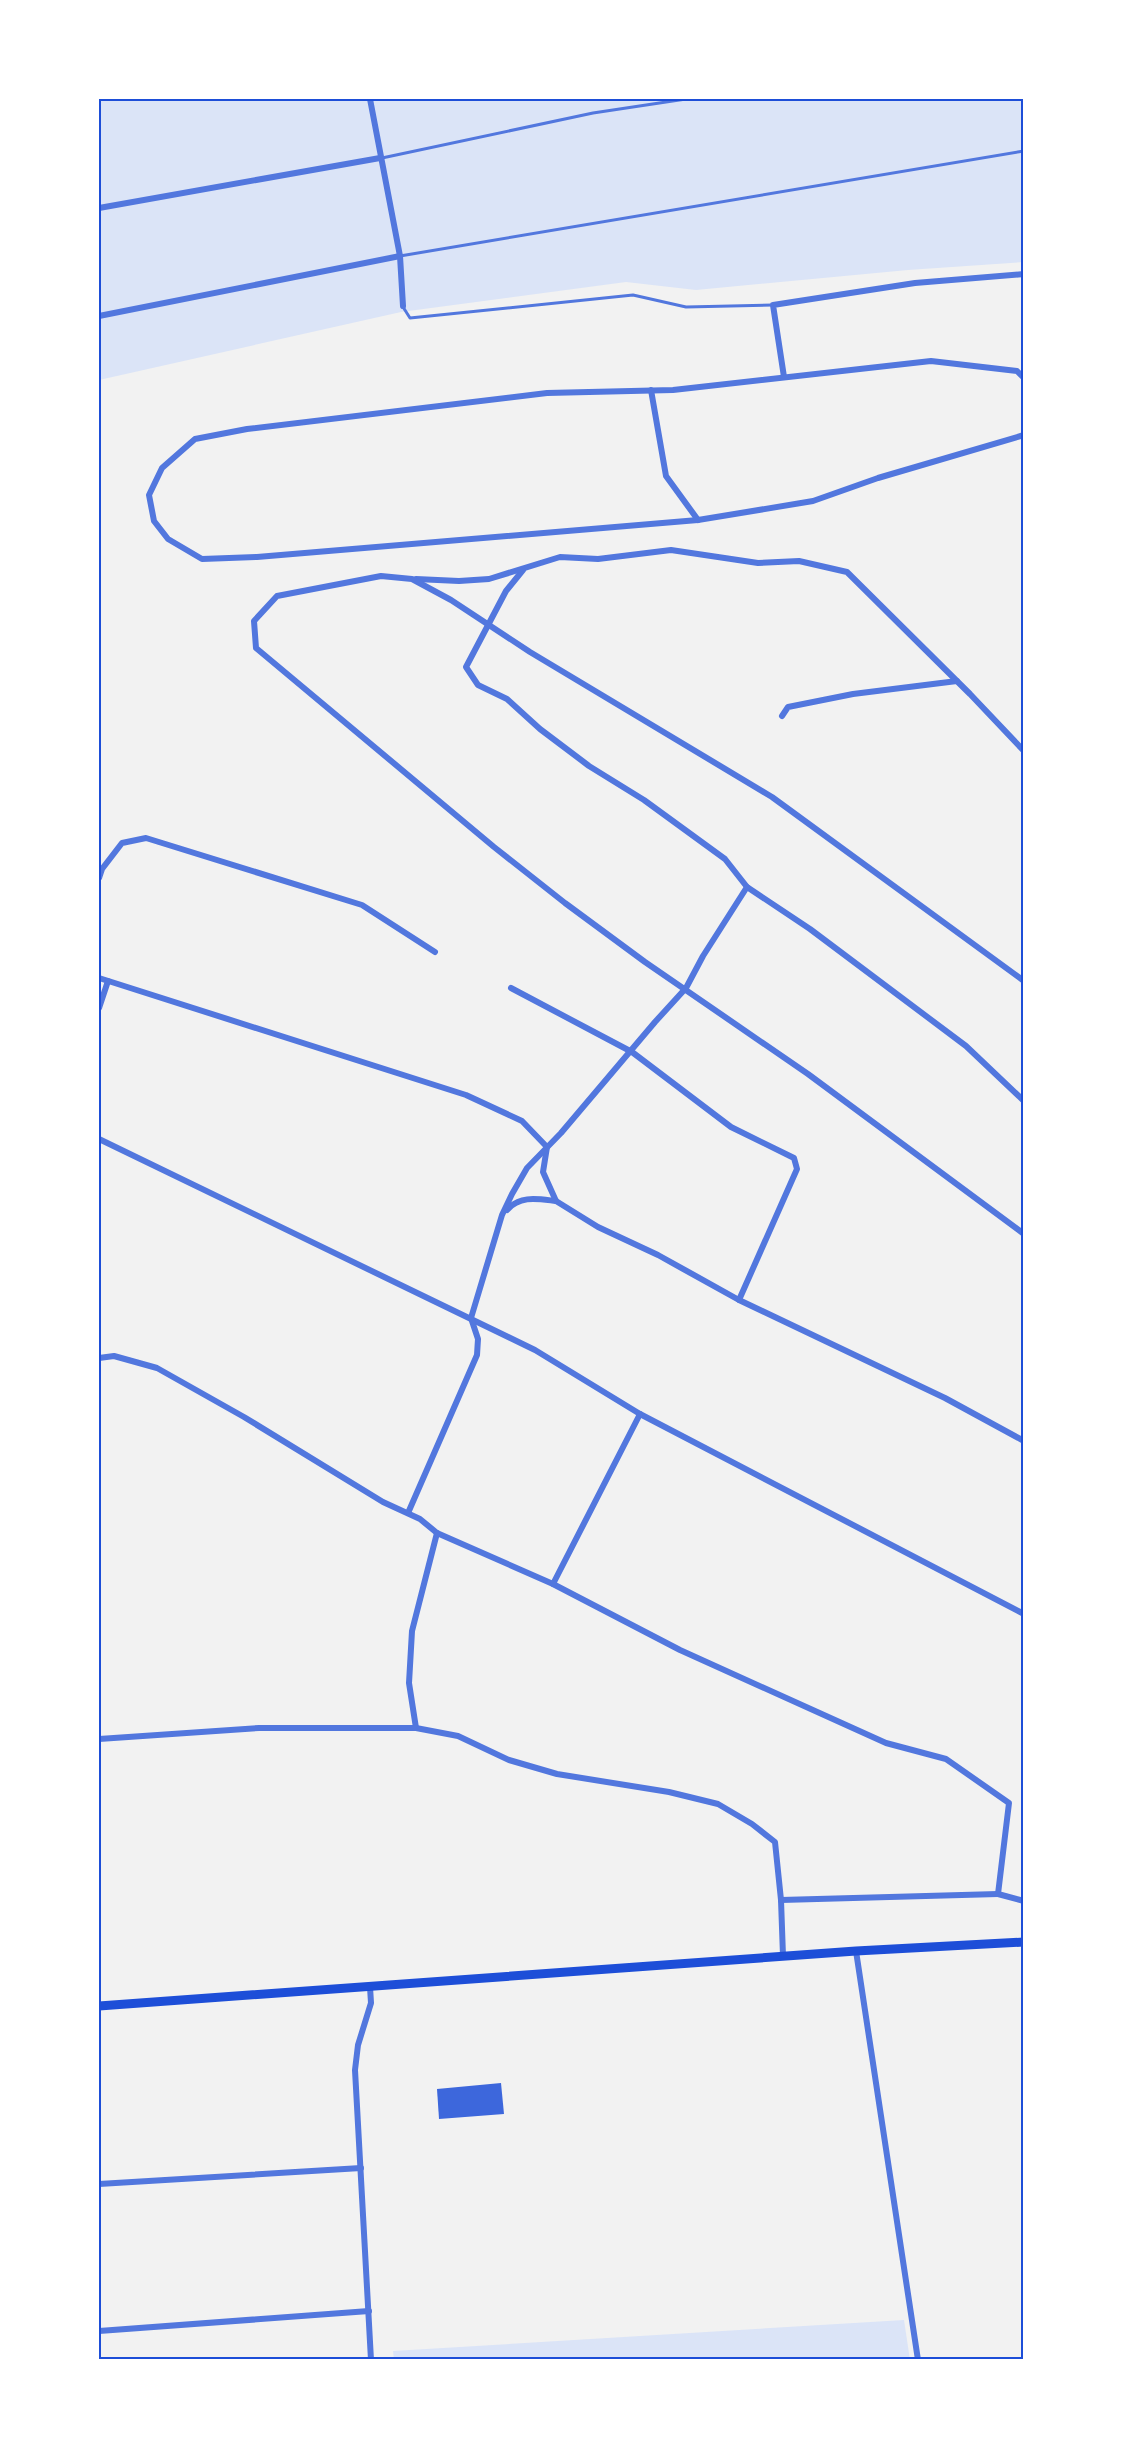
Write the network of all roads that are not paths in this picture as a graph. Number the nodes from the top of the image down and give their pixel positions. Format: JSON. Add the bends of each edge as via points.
{"nodes":[{"id":1,"x":370,"y":99,"type":"edge"},
{"id":2,"x":686,"y":99,"type":"edge"},
{"id":3,"x":1024,"y":151,"type":"edge"},
{"id":4,"x":380,"y":158,"type":"junction"},
{"id":5,"x":99,"y":208,"type":"edge"},
{"id":6,"x":400,"y":256,"type":"junction"},
{"id":7,"x":1024,"y":274,"type":"edge"},
{"id":8,"x":773,"y":305,"type":"junction"},
{"id":9,"x":403,"y":306,"type":"joint"},
{"id":10,"x":99,"y":316,"type":"edge"},
{"id":11,"x":1024,"y":368,"type":"edge"},
{"id":12,"x":1017,"y":371,"type":"junction"},
{"id":13,"x":784,"y":377,"type":"junction"},
{"id":14,"x":1024,"y":378,"type":"edge"},
{"id":15,"x":651,"y":390,"type":"junction"},
{"id":16,"x":1024,"y":435,"type":"edge"},
{"id":17,"x":698,"y":520,"type":"junction"},
{"id":18,"x":523,"y":570,"type":"junction"},
{"id":19,"x":412,"y":579,"type":"junction"},
{"id":20,"x":489,"y":625,"type":"junction"},
{"id":21,"x":957,"y":681,"type":"junction"},
{"id":22,"x":782,"y":716,"type":"dead end"},
{"id":23,"x":1024,"y":751,"type":"edge"},
{"id":24,"x":99,"y":878,"type":"edge"},
{"id":25,"x":747,"y":887,"type":"junction"},
{"id":26,"x":435,"y":952,"type":"dead end"},
{"id":27,"x":99,"y":978,"type":"edge"},
{"id":28,"x":108,"y":981,"type":"junction"},
{"id":29,"x":1024,"y":981,"type":"edge"},
{"id":30,"x":510,"y":988,"type":"dead end"},
{"id":31,"x":686,"y":988,"type":"junction"},
{"id":32,"x":99,"y":1008,"type":"edge"},
{"id":33,"x":632,"y":1052,"type":"junction"},
{"id":34,"x":1024,"y":1101,"type":"edge"},
{"id":35,"x":99,"y":1139,"type":"edge"},
{"id":36,"x":547,"y":1147,"type":"junction"},
{"id":37,"x":556,"y":1201,"type":"junction"},
{"id":38,"x":502,"y":1215,"type":"junction"},
{"id":39,"x":1024,"y":1234,"type":"edge"},
{"id":40,"x":739,"y":1300,"type":"junction"},
{"id":41,"x":471,"y":1318,"type":"junction"},
{"id":42,"x":99,"y":1358,"type":"edge"},
{"id":43,"x":640,"y":1414,"type":"junction"},
{"id":44,"x":1024,"y":1441,"type":"edge"},
{"id":45,"x":408,"y":1513,"type":"junction"},
{"id":46,"x":437,"y":1533,"type":"junction"},
{"id":47,"x":553,"y":1584,"type":"junction"},
{"id":48,"x":1024,"y":1614,"type":"edge"},
{"id":49,"x":416,"y":1728,"type":"junction"},
{"id":50,"x":99,"y":1739,"type":"edge"},
{"id":51,"x":998,"y":1894,"type":"junction"},
{"id":52,"x":781,"y":1900,"type":"junction"},
{"id":53,"x":1024,"y":1901,"type":"edge"},
{"id":54,"x":1024,"y":1942,"type":"edge"},
{"id":55,"x":856,"y":1951,"type":"junction"},
{"id":56,"x":783,"y":1956,"type":"junction"},
{"id":57,"x":370,"y":1987,"type":"junction"},
{"id":58,"x":99,"y":2006,"type":"edge"},
{"id":59,"x":361,"y":2168,"type":"junction"},
{"id":60,"x":99,"y":2184,"type":"edge"},
{"id":61,"x":369,"y":2311,"type":"junction"},
{"id":62,"x":99,"y":2331,"type":"edge"},
{"id":63,"x":371,"y":2360,"type":"edge"},
{"id":64,"x":918,"y":2360,"type":"edge"}],
"edges":[{"from":1,"to":4,"type":"street"},
{"from":2,"to":4,"type":"lane","via":[[593,113]]},
{"from":3,"to":6,"type":"lane"},
{"from":4,"to":5,"type":"street"},
{"from":4,"to":6,"type":"street"},
{"from":6,"to":9,"type":"street"},
{"from":6,"to":10,"type":"street"},
{"from":7,"to":8,"type":"street","via":[[915,283]]},
{"from":8,"to":9,"type":"lane","via":[[686,307],[633,295],[410,318]]},
{"from":8,"to":13,"type":"street"},
{"from":11,"to":12,"type":"street"},
{"from":12,"to":13,"type":"street","via":[[931,360]]},
{"from":12,"to":14,"type":"street"},
{"from":13,"to":15,"type":"street"},
{"from":15,"to":17,"type":"street","via":[[666,476]]},
{"from":15,"to":17,"type":"street","via":[[547,393],[247,429],[195,439],[162,468],[149,495],[154,522],[168,540],[202,559]]},
{"from":16,"to":17,"type":"street","via":[[813,501]]},
{"from":18,"to":19,"type":"street","via":[[489,579]]},
{"from":18,"to":20,"type":"street","via":[[506,591]]},
{"from":18,"to":21,"type":"street","via":[[560,557],[598,559],[670,549],[758,563],[799,561],[847,572]]},
{"from":19,"to":20,"type":"street"},
{"from":19,"to":31,"type":"street","via":[[381,576],[277,596],[254,621],[256,648],[512,861],[645,962]]},
{"from":20,"to":25,"type":"street","via":[[466,667],[478,685],[507,699],[589,766],[725,859]]},
{"from":20,"to":29,"type":"street","via":[[772,798]]},
{"from":21,"to":22,"type":"street","via":[[853,694],[788,707]]},
{"from":21,"to":23,"type":"street"},
{"from":24,"to":26,"type":"street","via":[[122,843],[146,838],[362,905]]},
{"from":25,"to":31,"type":"street"},
{"from":25,"to":34,"type":"street","via":[[810,929],[966,1047]]},
{"from":27,"to":28,"type":"street"},
{"from":28,"to":32,"type":"street"},
{"from":28,"to":36,"type":"street","via":[[466,1095],[522,1121]]},
{"from":30,"to":33,"type":"street"},
{"from":31,"to":33,"type":"street"},
{"from":31,"to":39,"type":"street"},
{"from":33,"to":36,"type":"street"},
{"from":33,"to":40,"type":"street","via":[[731,1127],[794,1158],[797,1169]]},
{"from":35,"to":41,"type":"street"},
{"from":36,"to":37,"type":"street","via":[[543,1172]]},
{"from":36,"to":38,"type":"street","via":[[527,1168]]},
{"from":37,"to":38,"type":"street","via":[[522,1199],[513,1202]]},
{"from":37,"to":40,"type":"street"},
{"from":38,"to":41,"type":"street"},
{"from":40,"to":44,"type":"street","via":[[945,1398]]},
{"from":41,"to":43,"type":"street","via":[[535,1350]]},
{"from":41,"to":45,"type":"street","via":[[478,1339],[477,1355]]},
{"from":42,"to":45,"type":"street","via":[[114,1356],[157,1368]]},
{"from":43,"to":47,"type":"street"},
{"from":43,"to":48,"type":"street"},
{"from":45,"to":46,"type":"street"},
{"from":46,"to":47,"type":"street"},
{"from":46,"to":49,"type":"street","via":[[412,1631],[409,1683]]},
{"from":47,"to":51,"type":"street","via":[[680,1650],[886,1743],[946,1759],[982,1784],[1009,1803]]},
{"from":49,"to":50,"type":"street","via":[[259,1728]]},
{"from":49,"to":52,"type":"street","via":[[458,1736],[509,1760],[557,1774],[718,1804],[775,1842]]},
{"from":51,"to":52,"type":"street"},
{"from":51,"to":53,"type":"street"},
{"from":52,"to":56,"type":"street"},
{"from":54,"to":55,"type":"main road"},
{"from":55,"to":56,"type":"main road"},
{"from":55,"to":64,"type":"street"},
{"from":56,"to":57,"type":"main road"},
{"from":57,"to":58,"type":"main road"},
{"from":57,"to":59,"type":"street","via":[[371,2003],[355,2070]]},
{"from":59,"to":60,"type":"street"},
{"from":59,"to":61,"type":"street"},
{"from":61,"to":62,"type":"street"},
{"from":61,"to":63,"type":"street"}]}
